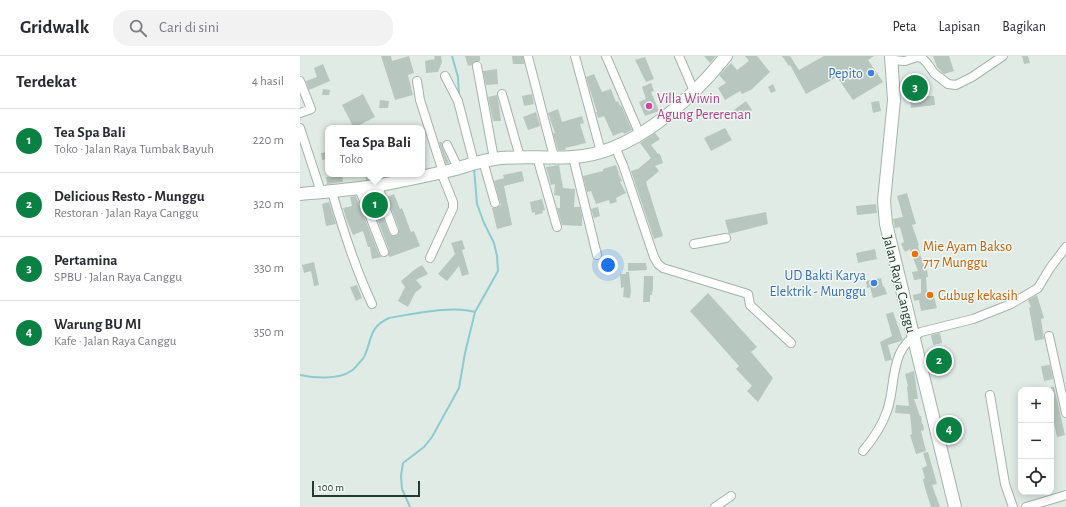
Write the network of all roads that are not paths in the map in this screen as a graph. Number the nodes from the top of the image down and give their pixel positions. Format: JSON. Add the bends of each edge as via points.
{"nodes":[{"id":1,"x":575,"y":56,"type":"edge"},
{"id":2,"x":606,"y":56,"type":"edge"},
{"id":3,"x":680,"y":56,"type":"edge"},
{"id":4,"x":726,"y":56,"type":"edge"},
{"id":5,"x":1003,"y":56,"type":"edge"},
{"id":6,"x":528,"y":57,"type":"dead end"},
{"id":7,"x":891,"y":58,"type":"edge"},
{"id":8,"x":477,"y":66,"type":"dead end"},
{"id":9,"x":445,"y":76,"type":"dead end"},
{"id":10,"x":300,"y":81,"type":"edge"},
{"id":11,"x":417,"y":81,"type":"dead end"},
{"id":12,"x":694,"y":91,"type":"junction"},
{"id":13,"x":502,"y":94,"type":"dead end"},
{"id":14,"x":300,"y":113,"type":"edge"},
{"id":15,"x":300,"y":128,"type":"edge"},
{"id":16,"x":640,"y":135,"type":"junction"},
{"id":17,"x":447,"y":145,"type":"dead end"},
{"id":18,"x":615,"y":147,"type":"junction"},
{"id":19,"x":601,"y":152,"type":"junction"},
{"id":20,"x":520,"y":157,"type":"junction"},
{"id":21,"x":554,"y":157,"type":"junction"},
{"id":22,"x":573,"y":157,"type":"junction"},
{"id":23,"x":537,"y":158,"type":"junction"},
{"id":24,"x":482,"y":161,"type":"junction"},
{"id":25,"x":458,"y":168,"type":"junction"},
{"id":26,"x":442,"y":172,"type":"junction"},
{"id":27,"x":425,"y":176,"type":"edge"},
{"id":28,"x":421,"y":177,"type":"edge"},
{"id":29,"x":378,"y":185,"type":"junction"},
{"id":30,"x":359,"y":188,"type":"junction"},
{"id":31,"x":326,"y":192,"type":"junction"},
{"id":32,"x":300,"y":194,"type":"edge"},
{"id":33,"x":495,"y":203,"type":"dead end"},
{"id":34,"x":557,"y":227,"type":"dead end"},
{"id":35,"x":394,"y":231,"type":"dead end"},
{"id":36,"x":726,"y":238,"type":"dead end"},
{"id":37,"x":694,"y":244,"type":"dead end"},
{"id":38,"x":1066,"y":247,"type":"edge"},
{"id":39,"x":384,"y":252,"type":"dead end"},
{"id":40,"x":597,"y":255,"type":"dead end"},
{"id":41,"x":430,"y":258,"type":"dead end"},
{"id":42,"x":372,"y":304,"type":"dead end"},
{"id":43,"x":914,"y":335,"type":"junction"},
{"id":44,"x":1049,"y":336,"type":"dead end"},
{"id":45,"x":791,"y":343,"type":"dead end"},
{"id":46,"x":990,"y":396,"type":"dead end"},
{"id":47,"x":1066,"y":413,"type":"edge"},
{"id":48,"x":863,"y":451,"type":"dead end"},
{"id":49,"x":1066,"y":495,"type":"edge"},
{"id":50,"x":731,"y":496,"type":"dead end"},
{"id":51,"x":715,"y":507,"type":"edge"},
{"id":52,"x":955,"y":507,"type":"edge"},
{"id":53,"x":1013,"y":507,"type":"edge"},
{"id":54,"x":1026,"y":507,"type":"edge"}],
"edges":[{"from":1,"to":19,"type":"street"},
{"from":2,"to":16,"type":"street"},
{"from":3,"to":12,"type":"street"},
{"from":4,"to":12,"type":"main road"},
{"from":5,"to":7,"type":"street","via":[[956,85],[948,84],[934,73],[922,58],[905,61]]},
{"from":6,"to":21,"type":"street"},
{"from":7,"to":43,"type":"main road","name":"Jalan Raya Canggu","via":[[894,100],[884,211]]},
{"from":8,"to":24,"type":"street"},
{"from":9,"to":24,"type":"street"},
{"from":10,"to":14,"type":"street","via":[[311,109]]},
{"from":11,"to":26,"type":"street","via":[[420,100]]},
{"from":12,"to":16,"type":"main road"},
{"from":13,"to":20,"type":"street"},
{"from":15,"to":31,"type":"street"},
{"from":16,"to":18,"type":"main road"},
{"from":17,"to":25,"type":"street"},
{"from":18,"to":19,"type":"main road"},
{"from":18,"to":45,"type":"street","via":[[658,264],[663,268],[748,294],[750,305]]},
{"from":19,"to":22,"type":"main road"},
{"from":20,"to":23,"type":"main road"},
{"from":20,"to":24,"type":"main road"},
{"from":21,"to":22,"type":"main road"},
{"from":21,"to":23,"type":"main road"},
{"from":22,"to":40,"type":"street"},
{"from":23,"to":34,"type":"street"},
{"from":24,"to":25,"type":"main road"},
{"from":24,"to":33,"type":"street"},
{"from":25,"to":26,"type":"main road"},
{"from":26,"to":27,"type":"main road"},
{"from":26,"to":41,"type":"street","via":[[453,208]]},
{"from":28,"to":29,"type":"main road"},
{"from":29,"to":30,"type":"main road"},
{"from":29,"to":35,"type":"street"},
{"from":30,"to":31,"type":"main road"},
{"from":30,"to":39,"type":"street"},
{"from":31,"to":32,"type":"main road"},
{"from":31,"to":42,"type":"street"},
{"from":36,"to":37,"type":"street"},
{"from":38,"to":43,"type":"street","via":[[1038,288],[1011,304],[973,319]]},
{"from":43,"to":48,"type":"street","via":[[897,358],[888,411],[877,433]]},
{"from":43,"to":52,"type":"main road","name":"Jalan Raya Canggu"},
{"from":44,"to":47,"type":"street"},
{"from":46,"to":53,"type":"street","via":[[1008,493]]},
{"from":49,"to":54,"type":"street"},
{"from":50,"to":51,"type":"street"}]}
